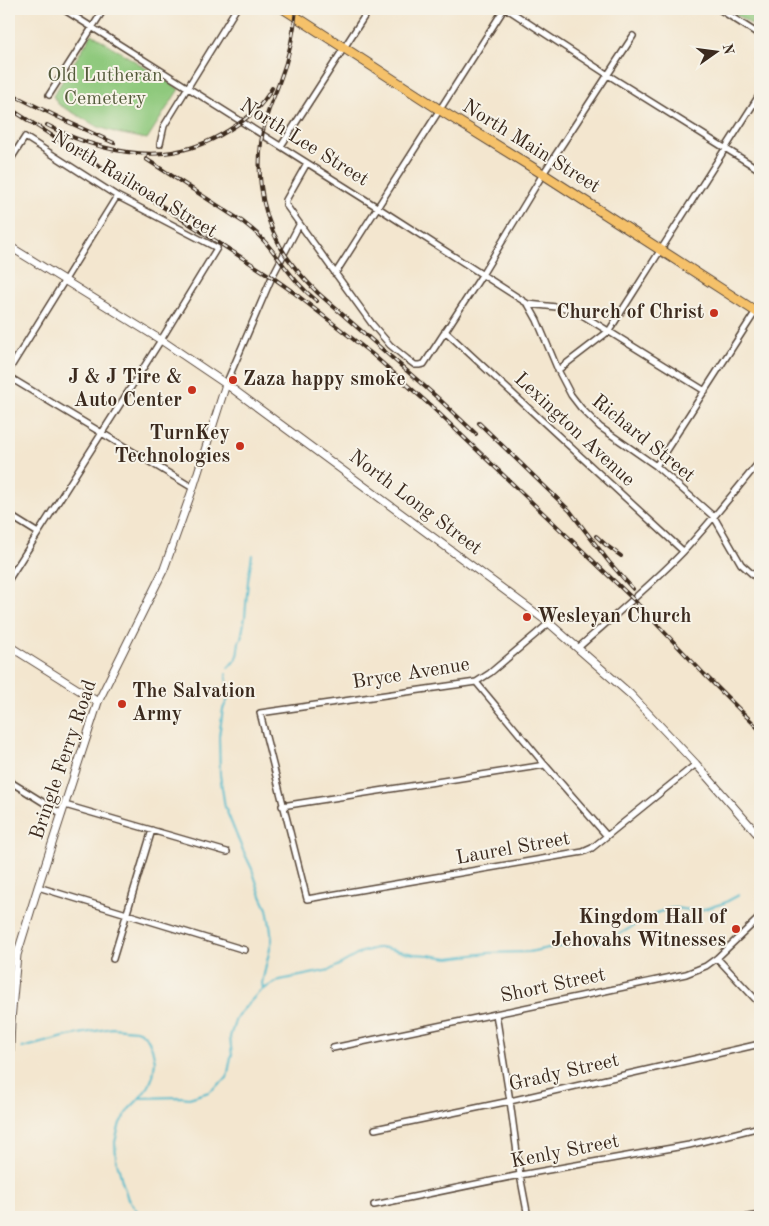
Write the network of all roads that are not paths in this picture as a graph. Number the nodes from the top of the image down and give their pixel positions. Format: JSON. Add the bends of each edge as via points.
{"nodes":[{"id":1,"x":63,"y":9,"type":"edge"},
{"id":2,"x":104,"y":9,"type":"edge"},
{"id":3,"x":236,"y":9,"type":"edge"},
{"id":4,"x":284,"y":9,"type":"edge"},
{"id":5,"x":369,"y":9,"type":"edge"},
{"id":6,"x":506,"y":9,"type":"edge"},
{"id":7,"x":719,"y":9,"type":"edge"},
{"id":8,"x":92,"y":27,"type":"junction"},
{"id":9,"x":760,"y":35,"type":"edge"},
{"id":10,"x":632,"y":36,"type":"dead end"},
{"id":11,"x":343,"y":48,"type":"junction"},
{"id":12,"x":608,"y":75,"type":"junction"},
{"id":13,"x":188,"y":87,"type":"junction"},
{"id":14,"x":760,"y":94,"type":"edge"},
{"id":15,"x":49,"y":95,"type":"dead end"},
{"id":16,"x":440,"y":110,"type":"junction"},
{"id":17,"x":160,"y":144,"type":"dead end"},
{"id":18,"x":281,"y":146,"type":"junction"},
{"id":19,"x":726,"y":148,"type":"junction"},
{"id":20,"x":9,"y":162,"type":"edge"},
{"id":21,"x":307,"y":164,"type":"junction"},
{"id":22,"x":760,"y":170,"type":"edge"},
{"id":23,"x":543,"y":174,"type":"junction"},
{"id":24,"x":117,"y":196,"type":"junction"},
{"id":25,"x":378,"y":207,"type":"junction"},
{"id":26,"x":299,"y":225,"type":"junction"},
{"id":27,"x":9,"y":246,"type":"edge"},
{"id":28,"x":661,"y":250,"type":"junction"},
{"id":29,"x":335,"y":274,"type":"junction"},
{"id":30,"x":482,"y":275,"type":"junction"},
{"id":31,"x":64,"y":280,"type":"junction"},
{"id":32,"x":528,"y":304,"type":"junction"},
{"id":33,"x":758,"y":312,"type":"edge"},
{"id":34,"x":609,"y":330,"type":"junction"},
{"id":35,"x":445,"y":331,"type":"junction"},
{"id":36,"x":160,"y":340,"type":"junction"},
{"id":37,"x":9,"y":370,"type":"edge"},
{"id":38,"x":558,"y":370,"type":"junction"},
{"id":39,"x":9,"y":377,"type":"edge"},
{"id":40,"x":226,"y":384,"type":"junction"},
{"id":41,"x":705,"y":391,"type":"junction"},
{"id":42,"x":102,"y":433,"type":"junction"},
{"id":43,"x":760,"y":461,"type":"edge"},
{"id":44,"x":656,"y":466,"type":"junction"},
{"id":45,"x":193,"y":488,"type":"junction"},
{"id":46,"x":9,"y":515,"type":"edge"},
{"id":47,"x":714,"y":517,"type":"junction"},
{"id":48,"x":38,"y":533,"type":"junction"},
{"id":49,"x":683,"y":551,"type":"junction"},
{"id":50,"x":760,"y":572,"type":"edge"},
{"id":51,"x":752,"y":574,"type":"junction"},
{"id":52,"x":9,"y":579,"type":"edge"},
{"id":53,"x":760,"y":581,"type":"edge"},
{"id":54,"x":549,"y":623,"type":"junction"},
{"id":55,"x":9,"y":646,"type":"edge"},
{"id":56,"x":578,"y":648,"type":"junction"},
{"id":57,"x":476,"y":682,"type":"junction"},
{"id":58,"x":98,"y":702,"type":"junction"},
{"id":59,"x":696,"y":764,"type":"junction"},
{"id":60,"x":545,"y":765,"type":"junction"},
{"id":61,"x":9,"y":781,"type":"edge"},
{"id":62,"x":65,"y":805,"type":"junction"},
{"id":63,"x":282,"y":806,"type":"junction"},
{"id":64,"x":62,"y":814,"type":"junction"},
{"id":65,"x":152,"y":830,"type":"junction"},
{"id":66,"x":607,"y":836,"type":"junction"},
{"id":67,"x":760,"y":837,"type":"edge"},
{"id":68,"x":227,"y":852,"type":"dead end"},
{"id":69,"x":38,"y":887,"type":"junction"},
{"id":70,"x":127,"y":914,"type":"junction"},
{"id":71,"x":760,"y":917,"type":"edge"},
{"id":72,"x":245,"y":950,"type":"dead end"},
{"id":73,"x":9,"y":953,"type":"edge"},
{"id":74,"x":17,"y":955,"type":"junction"},
{"id":75,"x":717,"y":958,"type":"junction"},
{"id":76,"x":112,"y":959,"type":"dead end"},
{"id":77,"x":760,"y":1004,"type":"edge"},
{"id":78,"x":496,"y":1014,"type":"junction"},
{"id":79,"x":760,"y":1044,"type":"edge"},
{"id":80,"x":334,"y":1048,"type":"dead end"},
{"id":81,"x":9,"y":1074,"type":"edge"},
{"id":82,"x":510,"y":1101,"type":"junction"},
{"id":83,"x":760,"y":1127,"type":"edge"},
{"id":84,"x":375,"y":1129,"type":"dead end"},
{"id":85,"x":520,"y":1176,"type":"junction"},
{"id":86,"x":374,"y":1205,"type":"dead end"},
{"id":87,"x":760,"y":1215,"type":"edge"},
{"id":88,"x":528,"y":1217,"type":"edge"},
{"id":89,"x":748,"y":1217,"type":"edge"}],
"edges":[{"from":1,"to":8,"type":"street","name":"North Lee Street"},
{"from":2,"to":8,"type":"street"},
{"from":3,"to":13,"type":"street"},
{"from":4,"to":11,"type":"main road","name":"North Main Street"},
{"from":5,"to":11,"type":"street"},
{"from":6,"to":12,"type":"street"},
{"from":6,"to":16,"type":"street"},
{"from":7,"to":9,"type":"street"},
{"from":8,"to":13,"type":"street","name":"North Lee Street"},
{"from":8,"to":15,"type":"street"},
{"from":10,"to":12,"type":"street"},
{"from":11,"to":16,"type":"main road","name":"North Main Street"},
{"from":11,"to":18,"type":"street"},
{"from":12,"to":19,"type":"street"},
{"from":12,"to":23,"type":"street"},
{"from":13,"to":17,"type":"street","via":[[164,126]]},
{"from":13,"to":18,"type":"street","name":"North Lee Street"},
{"from":14,"to":19,"type":"street"},
{"from":16,"to":23,"type":"main road","name":"North Main Street"},
{"from":16,"to":25,"type":"street"},
{"from":18,"to":21,"type":"street","name":"North Lee Street"},
{"from":19,"to":22,"type":"street"},
{"from":19,"to":28,"type":"street"},
{"from":20,"to":24,"type":"street","name":"North Railroad Street","via":[[25,137]]},
{"from":21,"to":25,"type":"street","name":"North Lee Street"},
{"from":21,"to":26,"type":"street","via":[[286,200]]},
{"from":23,"to":28,"type":"main road","name":"North Main Street"},
{"from":23,"to":30,"type":"street"},
{"from":24,"to":31,"type":"street"},
{"from":24,"to":36,"type":"street","name":"North Railroad Street","via":[[217,248]]},
{"from":25,"to":29,"type":"street"},
{"from":25,"to":30,"type":"street","name":"North Lee Street"},
{"from":26,"to":29,"type":"street"},
{"from":26,"to":40,"type":"street","via":[[267,287]]},
{"from":27,"to":31,"type":"street","name":"North Long Street"},
{"from":28,"to":33,"type":"main road","name":"North Main Street"},
{"from":28,"to":34,"type":"street"},
{"from":29,"to":35,"type":"street","via":[[372,324],[415,365],[424,364]]},
{"from":30,"to":32,"type":"street","name":"North Lee Street"},
{"from":30,"to":35,"type":"street"},
{"from":31,"to":36,"type":"street","name":"North Long Street"},
{"from":31,"to":37,"type":"street"},
{"from":32,"to":34,"type":"street","via":[[566,308]]},
{"from":32,"to":38,"type":"street","name":"Richard Street"},
{"from":33,"to":41,"type":"street"},
{"from":34,"to":38,"type":"street"},
{"from":34,"to":41,"type":"street"},
{"from":35,"to":49,"type":"street","name":"Lexington Avenue"},
{"from":36,"to":40,"type":"street","name":"North Long Street"},
{"from":36,"to":42,"type":"street"},
{"from":38,"to":44,"type":"street","name":"Richard Street","via":[[571,395],[592,420]]},
{"from":39,"to":42,"type":"street"},
{"from":40,"to":45,"type":"street","name":"Bringle Ferry Road"},
{"from":40,"to":54,"type":"street","name":"North Long Street"},
{"from":41,"to":44,"type":"street"},
{"from":42,"to":45,"type":"street"},
{"from":42,"to":48,"type":"street"},
{"from":43,"to":47,"type":"street"},
{"from":44,"to":47,"type":"street","name":"Richard Street"},
{"from":45,"to":58,"type":"street","name":"Bringle Ferry Road","via":[[164,569]]},
{"from":46,"to":48,"type":"street"},
{"from":47,"to":49,"type":"street"},
{"from":47,"to":51,"type":"street","name":"Richard Street","via":[[741,564]]},
{"from":48,"to":52,"type":"street"},
{"from":49,"to":56,"type":"street"},
{"from":50,"to":51,"type":"street"},
{"from":51,"to":53,"type":"street","name":"Richard Street"},
{"from":54,"to":56,"type":"street","name":"North Long Street"},
{"from":54,"to":57,"type":"street","name":"Bryce Avenue","via":[[490,674]]},
{"from":55,"to":58,"type":"street"},
{"from":56,"to":59,"type":"street","name":"North Long Street","via":[[630,694]]},
{"from":57,"to":60,"type":"street"},
{"from":57,"to":63,"type":"street","name":"Bryce Avenue","via":[[260,713]]},
{"from":58,"to":62,"type":"street","name":"Bringle Ferry Road"},
{"from":59,"to":66,"type":"street","name":"Laurel Street"},
{"from":59,"to":67,"type":"street","name":"North Long Street"},
{"from":60,"to":63,"type":"street"},
{"from":60,"to":66,"type":"street"},
{"from":61,"to":64,"type":"street"},
{"from":62,"to":64,"type":"street","name":"Bringle Ferry Road"},
{"from":62,"to":65,"type":"street"},
{"from":63,"to":66,"type":"street","name":"Laurel Street","via":[[307,899],[584,852]]},
{"from":64,"to":69,"type":"street","name":"Bringle Ferry Road"},
{"from":65,"to":68,"type":"street"},
{"from":65,"to":70,"type":"street"},
{"from":69,"to":70,"type":"street"},
{"from":69,"to":74,"type":"street","name":"Bringle Ferry Road"},
{"from":70,"to":72,"type":"street"},
{"from":70,"to":76,"type":"street"},
{"from":71,"to":75,"type":"street","name":"Short Street"},
{"from":73,"to":74,"type":"street"},
{"from":74,"to":81,"type":"street","name":"Bringle Ferry Road"},
{"from":75,"to":77,"type":"street"},
{"from":75,"to":78,"type":"street","name":"Short Street","via":[[686,974]]},
{"from":78,"to":80,"type":"street","name":"Short Street"},
{"from":78,"to":82,"type":"street"},
{"from":79,"to":82,"type":"street","name":"Grady Street"},
{"from":82,"to":84,"type":"street","name":"Grady Street"},
{"from":82,"to":85,"type":"street"},
{"from":83,"to":85,"type":"street","name":"Kenly Street"},
{"from":85,"to":86,"type":"street","name":"Kenly Street"},
{"from":85,"to":88,"type":"street"},
{"from":87,"to":89,"type":"street"}]}
